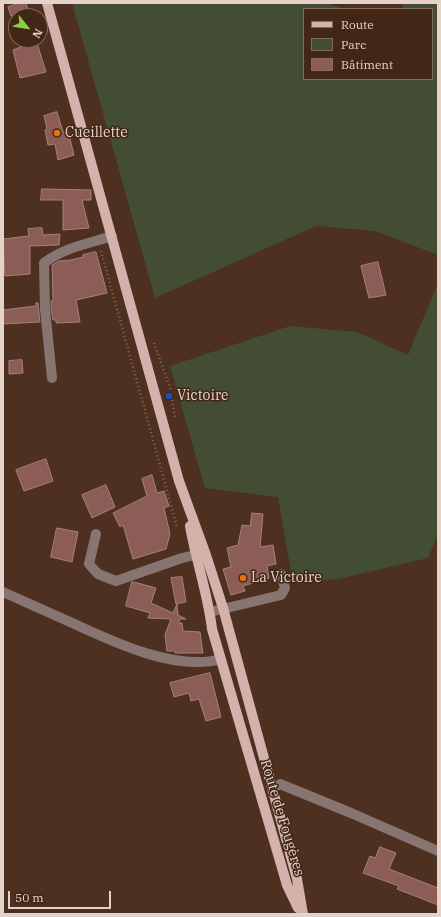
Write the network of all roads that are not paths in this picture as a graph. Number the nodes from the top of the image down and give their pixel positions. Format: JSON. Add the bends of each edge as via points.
{"nodes":[{"id":1,"x":47,"y":3,"type":"edge"},
{"id":2,"x":112,"y":236,"type":"junction"},
{"id":3,"x":52,"y":378,"type":"dead end"},
{"id":4,"x":185,"y":500,"type":"junction"},
{"id":5,"x":96,"y":534,"type":"dead end"},
{"id":6,"x":195,"y":555,"type":"junction"},
{"id":7,"x":281,"y":574,"type":"dead end"},
{"id":8,"x":3,"y":592,"type":"edge"},
{"id":9,"x":223,"y":608,"type":"junction"},
{"id":10,"x":210,"y":612,"type":"junction"},
{"id":11,"x":231,"y":638,"type":"junction"},
{"id":12,"x":222,"y":659,"type":"junction"},
{"id":13,"x":254,"y":721,"type":"junction"},
{"id":14,"x":240,"y":728,"type":"junction"},
{"id":15,"x":273,"y":788,"type":"junction"},
{"id":16,"x":263,"y":803,"type":"junction"},
{"id":17,"x":438,"y":851,"type":"edge"},
{"id":18,"x":302,"y":914,"type":"edge"}],
"edges":[{"from":1,"to":2,"type":"main road"},
{"from":2,"to":3,"type":"street","via":[[74,247],[54,255],[44,263],[45,309]]},
{"from":2,"to":4,"type":"main road"},
{"from":4,"to":6,"type":"main road","name":"Route de Fougères"},
{"from":4,"to":9,"type":"main road"},
{"from":5,"to":6,"type":"street","via":[[89,564],[98,574],[116,581]]},
{"from":6,"to":10,"type":"main road","name":"Route de Fougères"},
{"from":7,"to":9,"type":"street","via":[[285,588],[281,595]]},
{"from":8,"to":12,"type":"street","via":[[94,633],[148,653],[194,662]]},
{"from":9,"to":10,"type":"street"},
{"from":9,"to":11,"type":"main road"},
{"from":10,"to":12,"type":"main road","name":"Route de Fougères","via":[[212,629]]},
{"from":11,"to":12,"type":"main road"},
{"from":11,"to":13,"type":"main road"},
{"from":12,"to":13,"type":"main road","name":"Route de Fougères","via":[[233,668]]},
{"from":12,"to":14,"type":"main road","name":"Route de Fougères"},
{"from":13,"to":15,"type":"main road"},
{"from":14,"to":15,"type":"main road","name":"Route de Fougères","via":[[260,778]]},
{"from":14,"to":16,"type":"main road","name":"Route de Fougères"},
{"from":15,"to":16,"type":"main road"},
{"from":15,"to":17,"type":"street","via":[[280,784]]},
{"from":15,"to":18,"type":"main road","via":[[297,879]]},
{"from":16,"to":18,"type":"main road","name":"Route de Fougères","via":[[287,885]]}]}
